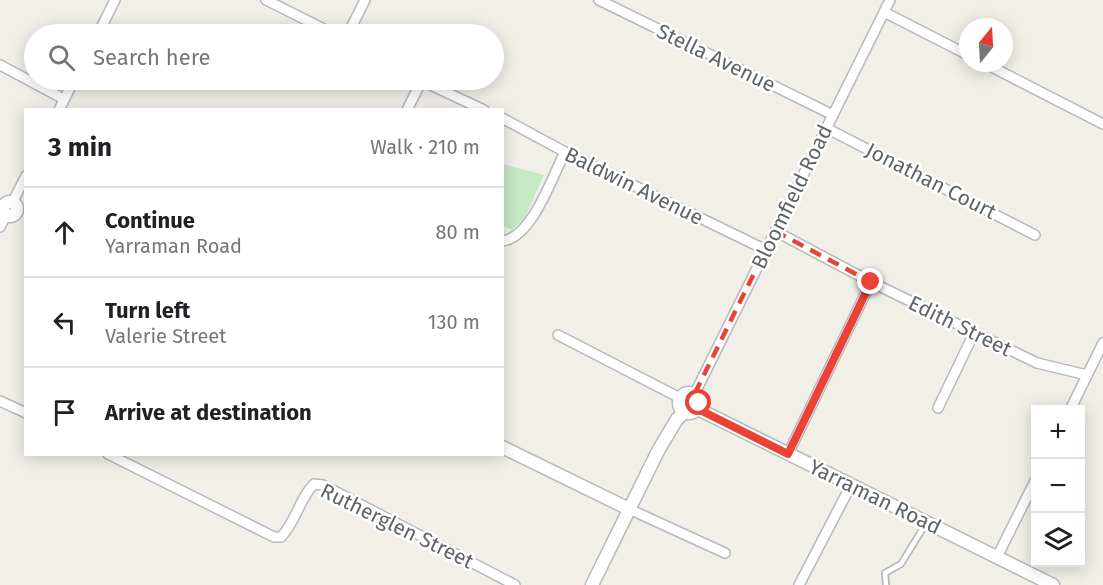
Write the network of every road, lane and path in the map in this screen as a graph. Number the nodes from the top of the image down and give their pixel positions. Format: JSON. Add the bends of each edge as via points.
{"nodes":[{"id":1,"x":115,"y":0,"type":"edge"},
{"id":2,"x":266,"y":0,"type":"edge"},
{"id":3,"x":365,"y":0,"type":"edge"},
{"id":4,"x":599,"y":0,"type":"edge"},
{"id":5,"x":890,"y":0,"type":"edge"},
{"id":6,"x":884,"y":12,"type":"junction"},
{"id":7,"x":103,"y":24,"type":"edge"},
{"id":8,"x":314,"y":24,"type":"edge"},
{"id":9,"x":353,"y":24,"type":"edge"},
{"id":10,"x":959,"y":50,"type":"edge"},
{"id":11,"x":0,"y":65,"type":"edge"},
{"id":12,"x":1002,"y":72,"type":"edge"},
{"id":13,"x":24,"y":78,"type":"edge"},
{"id":14,"x":47,"y":90,"type":"edge"},
{"id":15,"x":69,"y":90,"type":"edge"},
{"id":16,"x":416,"y":90,"type":"edge"},
{"id":17,"x":442,"y":90,"type":"edge"},
{"id":18,"x":64,"y":99,"type":"junction"},
{"id":19,"x":60,"y":108,"type":"edge"},
{"id":20,"x":408,"y":108,"type":"edge"},
{"id":21,"x":479,"y":108,"type":"edge"},
{"id":22,"x":833,"y":115,"type":"junction"},
{"id":23,"x":504,"y":119,"type":"edge"},
{"id":24,"x":1103,"y":124,"type":"edge"},
{"id":25,"x":826,"y":128,"type":"junction"},
{"id":26,"x":565,"y":152,"type":"junction"},
{"id":27,"x":24,"y":180,"type":"edge"},
{"id":28,"x":9,"y":212,"type":"edge"},
{"id":29,"x":775,"y":231,"type":"junction"},
{"id":30,"x":1035,"y":235,"type":"dead end"},
{"id":31,"x":504,"y":240,"type":"edge"},
{"id":32,"x":766,"y":250,"type":"junction"},
{"id":33,"x":871,"y":282,"type":"junction"},
{"id":34,"x":974,"y":333,"type":"junction"},
{"id":35,"x":558,"y":334,"type":"dead end"},
{"id":36,"x":1103,"y":343,"type":"edge"},
{"id":37,"x":1094,"y":362,"type":"junction"},
{"id":38,"x":1103,"y":366,"type":"edge"},
{"id":39,"x":1086,"y":375,"type":"junction"},
{"id":40,"x":694,"y":394,"type":"junction"},
{"id":41,"x":680,"y":398,"type":"junction"},
{"id":42,"x":0,"y":401,"type":"edge"},
{"id":43,"x":1072,"y":405,"type":"edge"},
{"id":44,"x":938,"y":408,"type":"dead end"},
{"id":45,"x":698,"y":409,"type":"junction"},
{"id":46,"x":24,"y":412,"type":"edge"},
{"id":47,"x":684,"y":413,"type":"junction"},
{"id":48,"x":504,"y":448,"type":"edge"},
{"id":49,"x":788,"y":454,"type":"junction"},
{"id":50,"x":112,"y":456,"type":"edge"},
{"id":51,"x":850,"y":485,"type":"junction"},
{"id":52,"x":1031,"y":487,"type":"edge"},
{"id":53,"x":629,"y":509,"type":"junction"},
{"id":54,"x":927,"y":522,"type":"junction"},
{"id":55,"x":726,"y":554,"type":"dead end"},
{"id":56,"x":997,"y":557,"type":"junction"},
{"id":57,"x":515,"y":585,"type":"edge"},
{"id":58,"x":592,"y":585,"type":"edge"},
{"id":59,"x":799,"y":585,"type":"edge"},
{"id":60,"x":886,"y":585,"type":"edge"},
{"id":61,"x":1053,"y":585,"type":"edge"}],
"edges":[{"from":1,"to":7,"type":"street"},
{"from":2,"to":8,"type":"street"},
{"from":3,"to":9,"type":"street"},
{"from":4,"to":22,"type":"street","name":"Stella Avenue"},
{"from":5,"to":6,"type":"street","name":"Bloomfield Road"},
{"from":6,"to":10,"type":"street"},
{"from":6,"to":22,"type":"street","name":"Bloomfield Road"},
{"from":11,"to":13,"type":"street"},
{"from":12,"to":24,"type":"street"},
{"from":14,"to":18,"type":"street"},
{"from":15,"to":18,"type":"street"},
{"from":16,"to":20,"type":"street"},
{"from":17,"to":21,"type":"street"},
{"from":18,"to":19,"type":"street"},
{"from":22,"to":25,"type":"street","name":"Bloomfield Road"},
{"from":23,"to":26,"type":"street","name":"Baldwin Avenue"},
{"from":25,"to":29,"type":"street","name":"Bloomfield Road"},
{"from":25,"to":30,"type":"street","name":"Jonathan Court"},
{"from":26,"to":31,"type":"street","via":[[528,226],[517,237]]},
{"from":26,"to":32,"type":"street","name":"Baldwin Avenue"},
{"from":27,"to":28,"type":"street"},
{"from":29,"to":32,"type":"street","name":"Bloomfield Road"},
{"from":29,"to":33,"type":"street","name":"Edith Street"},
{"from":32,"to":40,"type":"street","name":"Bloomfield Road"},
{"from":33,"to":34,"type":"street","name":"Edith Street"},
{"from":33,"to":49,"type":"street"},
{"from":34,"to":39,"type":"street","name":"Edith Street","via":[[1037,363]]},
{"from":34,"to":44,"type":"street"},
{"from":35,"to":41,"type":"street"},
{"from":36,"to":37,"type":"street"},
{"from":37,"to":38,"type":"street"},
{"from":37,"to":39,"type":"street"},
{"from":39,"to":43,"type":"street"},
{"from":40,"to":41,"type":"street"},
{"from":40,"to":45,"type":"street"},
{"from":41,"to":47,"type":"street","via":[[678,405]]},
{"from":42,"to":46,"type":"street"},
{"from":45,"to":47,"type":"street"},
{"from":45,"to":49,"type":"street","name":"Yarraman Road"},
{"from":47,"to":53,"type":"street","via":[[667,435]]},
{"from":48,"to":53,"type":"street"},
{"from":49,"to":51,"type":"street","name":"Yarraman Road"},
{"from":50,"to":57,"type":"street","name":"Rutherglen Street","via":[[274,537],[287,531],[307,491],[314,484],[323,485]]},
{"from":51,"to":54,"type":"street","name":"Yarraman Road"},
{"from":51,"to":59,"type":"street"},
{"from":52,"to":56,"type":"street"},
{"from":53,"to":55,"type":"street"},
{"from":53,"to":58,"type":"street"},
{"from":54,"to":56,"type":"street","name":"Yarraman Road"},
{"from":54,"to":60,"type":"lane","via":[[901,564],[885,573]]},
{"from":56,"to":61,"type":"street","name":"Yarraman Road"}]}
